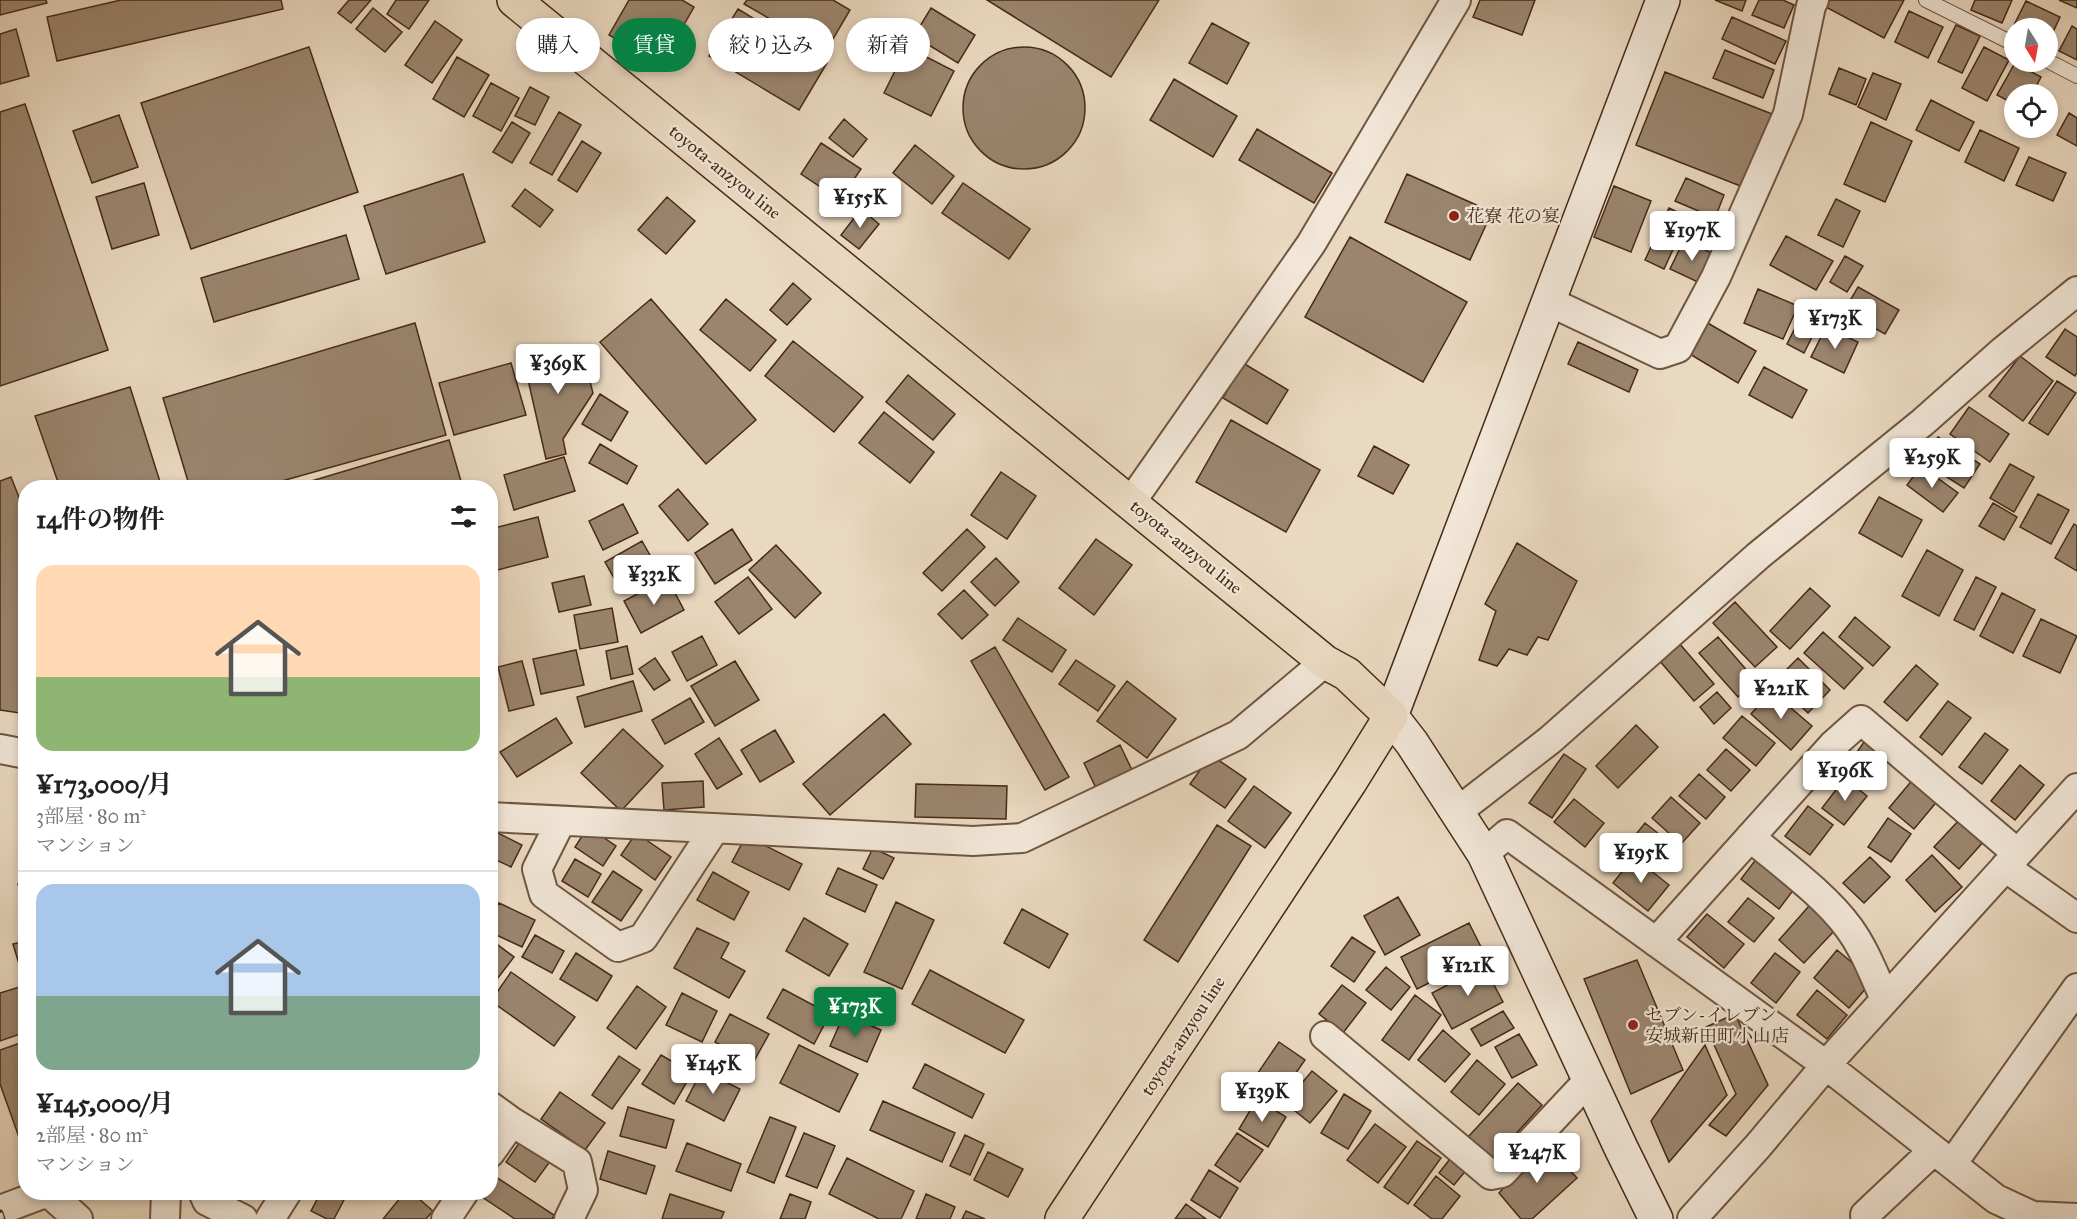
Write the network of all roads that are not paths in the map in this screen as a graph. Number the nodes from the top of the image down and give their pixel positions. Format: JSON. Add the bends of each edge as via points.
{"nodes":[{"id":1,"x":514,"y":0,"type":"edge"},
{"id":2,"x":1456,"y":0,"type":"edge"},
{"id":3,"x":1663,"y":0,"type":"edge"},
{"id":4,"x":1814,"y":0,"type":"edge"},
{"id":5,"x":1926,"y":0,"type":"edge"},
{"id":6,"x":2004,"y":39,"type":"edge"},
{"id":7,"x":2058,"y":66,"type":"edge"},
{"id":8,"x":2077,"y":75,"type":"edge"},
{"id":9,"x":2077,"y":291,"type":"edge"},
{"id":10,"x":1548,"y":301,"type":"junction"},
{"id":11,"x":1131,"y":502,"type":"junction"},
{"id":12,"x":1325,"y":662,"type":"junction"},
{"id":13,"x":1391,"y":716,"type":"junction"},
{"id":14,"x":0,"y":749,"type":"edge"},
{"id":15,"x":18,"y":752,"type":"edge"},
{"id":16,"x":2077,"y":788,"type":"edge"},
{"id":17,"x":1457,"y":812,"type":"junction"},
{"id":18,"x":498,"y":817,"type":"edge"},
{"id":19,"x":561,"y":821,"type":"junction"},
{"id":20,"x":715,"y":828,"type":"junction"},
{"id":21,"x":1750,"y":837,"type":"junction"},
{"id":22,"x":1484,"y":854,"type":"junction"},
{"id":23,"x":2011,"y":860,"type":"junction"},
{"id":24,"x":2077,"y":918,"type":"edge"},
{"id":25,"x":1656,"y":942,"type":"junction"},
{"id":26,"x":2077,"y":988,"type":"edge"},
{"id":27,"x":1885,"y":999,"type":"junction"},
{"id":28,"x":1325,"y":1036,"type":"dead end"},
{"id":29,"x":1826,"y":1065,"type":"junction"},
{"id":30,"x":1589,"y":1080,"type":"junction"},
{"id":31,"x":501,"y":1114,"type":"edge"},
{"id":32,"x":1943,"y":1157,"type":"junction"},
{"id":33,"x":27,"y":1200,"type":"edge"},
{"id":34,"x":57,"y":1200,"type":"edge"},
{"id":35,"x":166,"y":1200,"type":"edge"},
{"id":36,"x":207,"y":1200,"type":"edge"},
{"id":37,"x":282,"y":1200,"type":"edge"},
{"id":38,"x":459,"y":1200,"type":"edge"},
{"id":39,"x":0,"y":1210,"type":"edge"},
{"id":40,"x":1865,"y":1215,"type":"dead end"},
{"id":41,"x":2036,"y":1217,"type":"edge"},
{"id":42,"x":2077,"y":1218,"type":"edge"},
{"id":43,"x":78,"y":1219,"type":"edge"},
{"id":44,"x":165,"y":1219,"type":"edge"},
{"id":45,"x":243,"y":1219,"type":"edge"},
{"id":46,"x":270,"y":1219,"type":"edge"},
{"id":47,"x":446,"y":1219,"type":"edge"},
{"id":48,"x":569,"y":1219,"type":"edge"},
{"id":49,"x":1062,"y":1219,"type":"edge"},
{"id":50,"x":1656,"y":1219,"type":"edge"},
{"id":51,"x":1692,"y":1219,"type":"edge"}],
"edges":[{"from":1,"to":11,"type":"main road","name":"toyota-anzyou line"},
{"from":2,"to":11,"type":"street","via":[[1311,244]]},
{"from":3,"to":10,"type":"street"},
{"from":4,"to":10,"type":"street","via":[[1788,114],[1716,277],[1678,348],[1660,354]]},
{"from":5,"to":6,"type":"lane"},
{"from":7,"to":8,"type":"lane"},
{"from":9,"to":17,"type":"street","via":[[1759,555],[1550,740]]},
{"from":10,"to":13,"type":"street"},
{"from":11,"to":12,"type":"main road","name":"toyota-anzyou line"},
{"from":12,"to":13,"type":"main road","name":"toyota-anzyou line","via":[[1347,674]]},
{"from":12,"to":20,"type":"street","via":[[1238,735],[1022,838],[973,840]]},
{"from":13,"to":17,"type":"street"},
{"from":13,"to":49,"type":"main road","name":"toyota-anzyou line"},
{"from":14,"to":15,"type":"street"},
{"from":16,"to":23,"type":"street"},
{"from":17,"to":22,"type":"street"},
{"from":18,"to":19,"type":"street"},
{"from":19,"to":20,"type":"street"},
{"from":19,"to":20,"type":"street","via":[[537,869],[544,894],[618,947],[643,938]]},
{"from":21,"to":23,"type":"street","via":[[1833,745],[1861,720]]},
{"from":21,"to":25,"type":"street"},
{"from":21,"to":27,"type":"street","via":[[1808,885],[1848,927]]},
{"from":22,"to":25,"type":"street","via":[[1507,834]]},
{"from":22,"to":30,"type":"street"},
{"from":23,"to":24,"type":"street"},
{"from":23,"to":27,"type":"street"},
{"from":25,"to":29,"type":"street"},
{"from":26,"to":32,"type":"street"},
{"from":27,"to":29,"type":"street"},
{"from":28,"to":30,"type":"street","via":[[1491,1175],[1502,1173]]},
{"from":29,"to":32,"type":"street"},
{"from":29,"to":51,"type":"street"},
{"from":30,"to":50,"type":"street"},
{"from":31,"to":48,"type":"street","via":[[576,1162],[583,1190]]},
{"from":32,"to":40,"type":"street"},
{"from":32,"to":41,"type":"street","via":[[1996,1199]]},
{"from":33,"to":39,"type":"street"},
{"from":34,"to":43,"type":"street"},
{"from":35,"to":44,"type":"street"},
{"from":36,"to":45,"type":"street"},
{"from":37,"to":46,"type":"street"},
{"from":38,"to":47,"type":"street"},
{"from":41,"to":42,"type":"street"}]}
